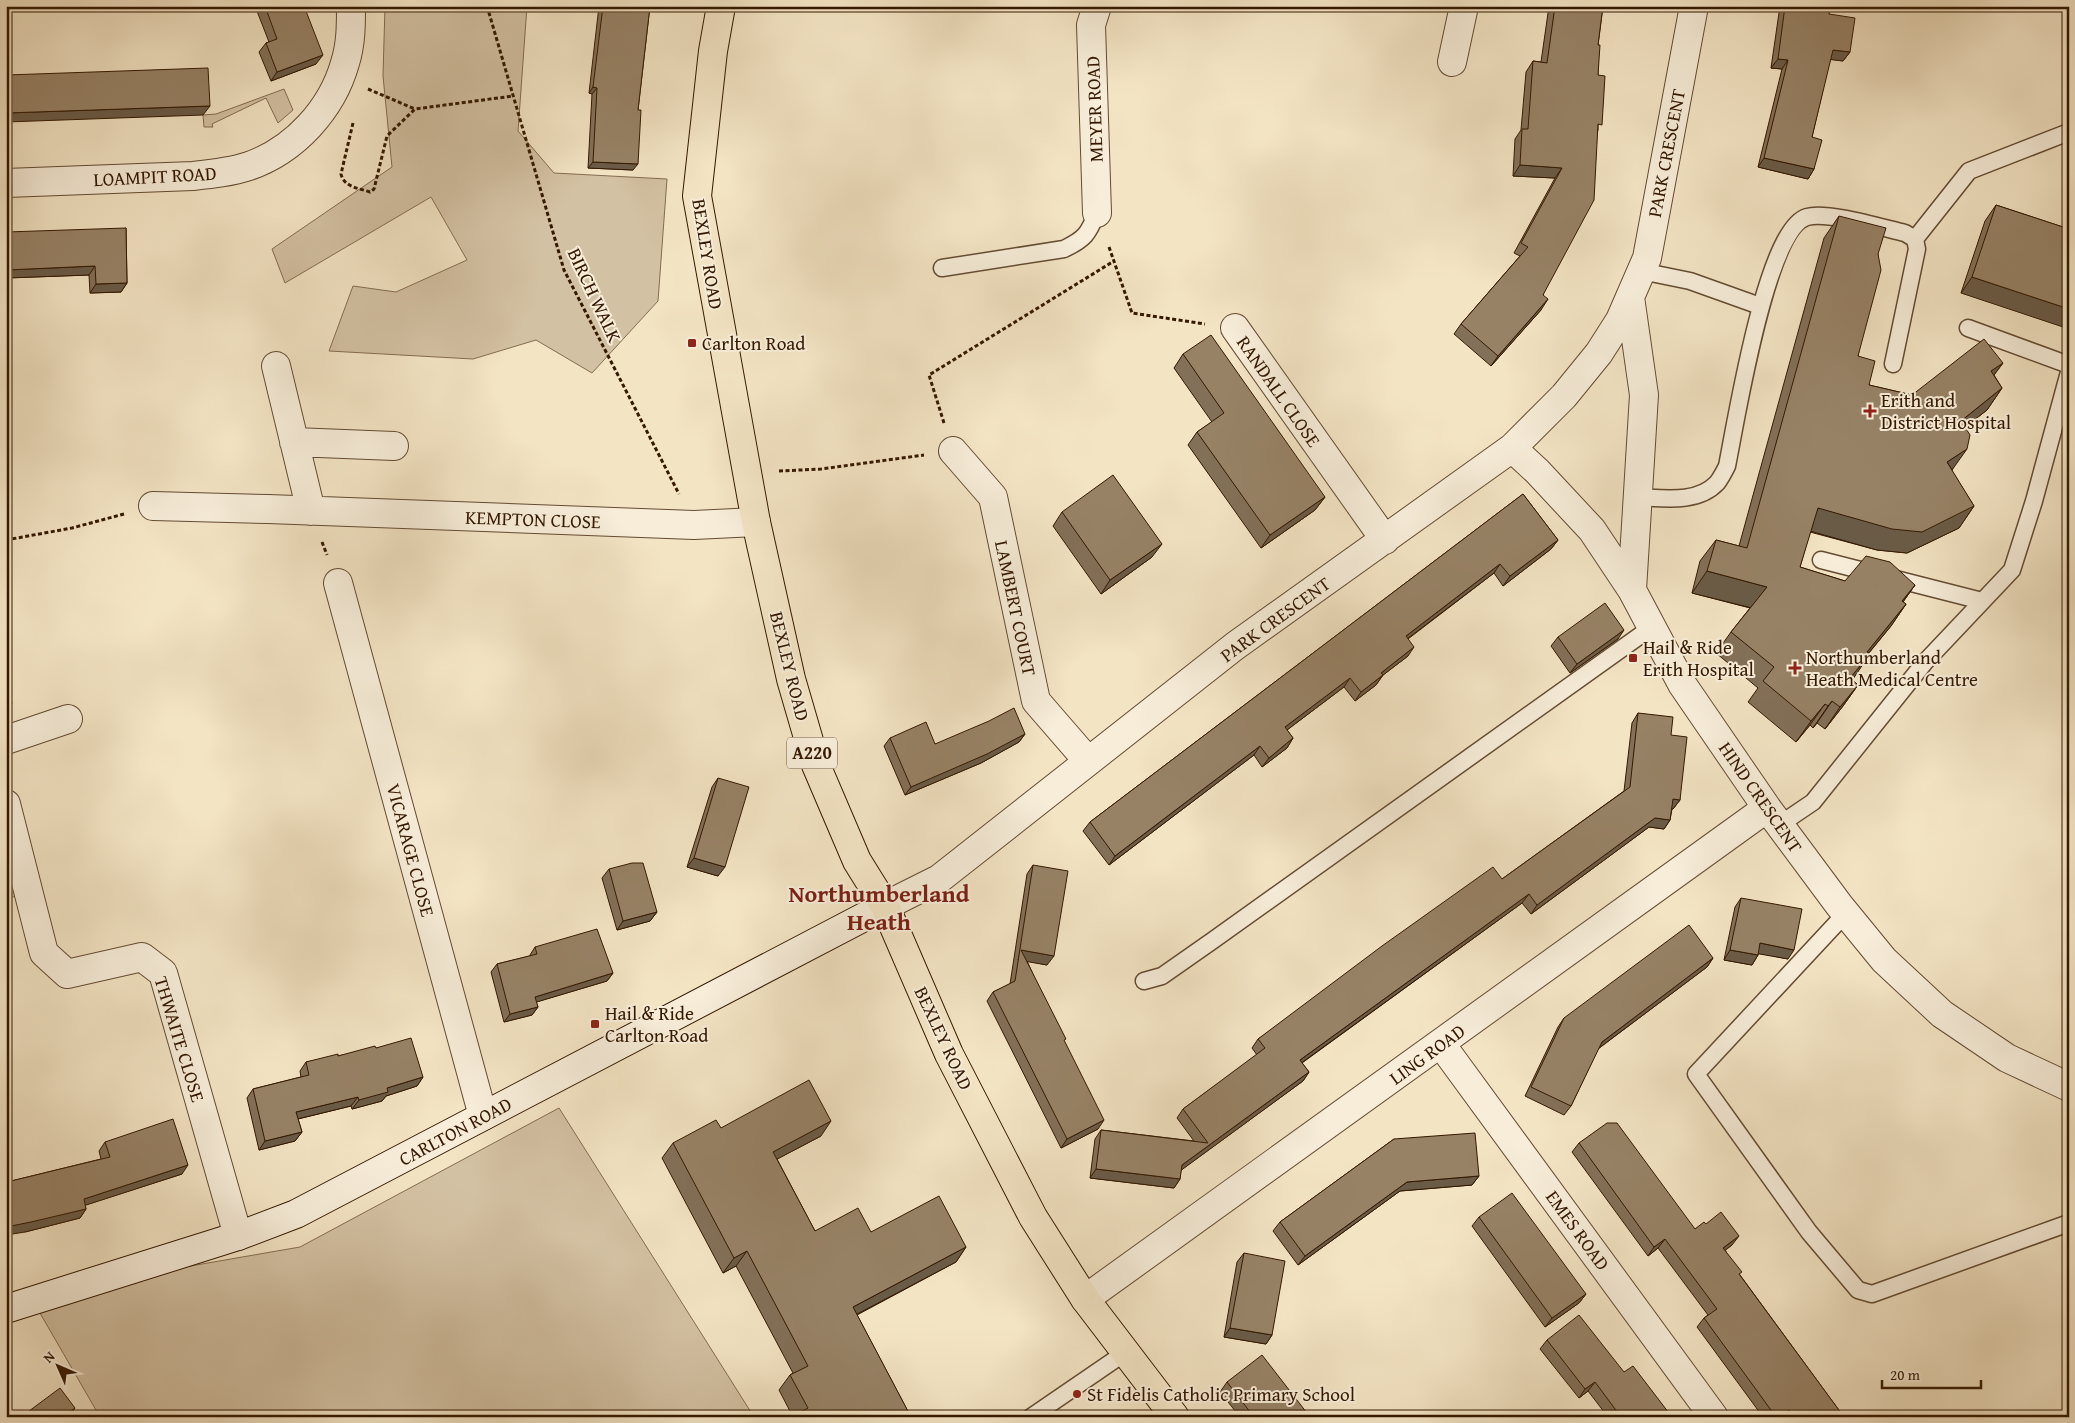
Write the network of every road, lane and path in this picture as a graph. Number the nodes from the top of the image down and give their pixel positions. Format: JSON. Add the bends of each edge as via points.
{"nodes":[{"id":1,"x":351,"y":6,"type":"edge"},
{"id":2,"x":487,"y":6,"type":"edge"},
{"id":3,"x":722,"y":6,"type":"edge"},
{"id":4,"x":1097,"y":6,"type":"edge"},
{"id":5,"x":1464,"y":6,"type":"edge"},
{"id":6,"x":1694,"y":6,"type":"edge"},
{"id":7,"x":1452,"y":62,"type":"dead end"},
{"id":8,"x":340,"y":77,"type":"junction"},
{"id":9,"x":513,"y":96,"type":"junction"},
{"id":10,"x":415,"y":110,"type":"junction"},
{"id":11,"x":355,"y":114,"type":"dead end"},
{"id":12,"x":2069,"y":132,"type":"edge"},
{"id":13,"x":6,"y":183,"type":"edge"},
{"id":14,"x":1097,"y":213,"type":"joint"},
{"id":15,"x":1914,"y":239,"type":"junction"},
{"id":16,"x":942,"y":268,"type":"dead end"},
{"id":17,"x":1641,"y":271,"type":"junction"},
{"id":18,"x":1630,"y":297,"type":"junction"},
{"id":19,"x":1760,"y":306,"type":"junction"},
{"id":20,"x":1235,"y":328,"type":"joint"},
{"id":21,"x":1968,"y":328,"type":"dead end"},
{"id":22,"x":1893,"y":364,"type":"dead end"},
{"id":23,"x":2069,"y":365,"type":"edge"},
{"id":24,"x":276,"y":366,"type":"dead end"},
{"id":25,"x":2069,"y":372,"type":"edge"},
{"id":26,"x":294,"y":442,"type":"junction"},
{"id":27,"x":394,"y":446,"type":"dead end"},
{"id":28,"x":1512,"y":448,"type":"junction"},
{"id":29,"x":953,"y":451,"type":"junction"},
{"id":30,"x":748,"y":472,"type":"junction"},
{"id":31,"x":1638,"y":497,"type":"junction"},
{"id":32,"x":153,"y":506,"type":"joint"},
{"id":33,"x":311,"y":512,"type":"junction"},
{"id":34,"x":756,"y":522,"type":"junction"},
{"id":35,"x":694,"y":524,"type":"junction"},
{"id":36,"x":6,"y":540,"type":"edge"},
{"id":37,"x":1385,"y":540,"type":"junction"},
{"id":38,"x":1821,"y":560,"type":"dead end"},
{"id":39,"x":338,"y":583,"type":"joint"},
{"id":40,"x":1632,"y":590,"type":"junction"},
{"id":41,"x":1982,"y":601,"type":"junction"},
{"id":42,"x":1652,"y":627,"type":"junction"},
{"id":43,"x":68,"y":719,"type":"dead end"},
{"id":44,"x":6,"y":740,"type":"edge"},
{"id":45,"x":1088,"y":761,"type":"junction"},
{"id":46,"x":6,"y":804,"type":"edge"},
{"id":47,"x":1773,"y":816,"type":"junction"},
{"id":48,"x":885,"y":906,"type":"junction"},
{"id":49,"x":1846,"y":913,"type":"junction"},
{"id":50,"x":1144,"y":981,"type":"dead end"},
{"id":51,"x":1441,"y":1044,"type":"junction"},
{"id":52,"x":2069,"y":1087,"type":"edge"},
{"id":53,"x":483,"y":1116,"type":"junction"},
{"id":54,"x":2069,"y":1223,"type":"edge"},
{"id":55,"x":238,"y":1236,"type":"junction"},
{"id":56,"x":1085,"y":1299,"type":"junction"},
{"id":57,"x":6,"y":1308,"type":"edge"},
{"id":58,"x":1126,"y":1352,"type":"junction"},
{"id":59,"x":1031,"y":1417,"type":"edge"},
{"id":60,"x":1175,"y":1417,"type":"edge"},
{"id":61,"x":1714,"y":1417,"type":"edge"}],
"edges":[{"from":1,"to":8,"type":"street","name":"LOAMPIT ROAD","via":[[351,34]]},
{"from":2,"to":9,"type":"path","name":"BIRCH WALK"},
{"from":3,"to":30,"type":"main road","name":"BEXLEY ROAD","number":"A220","via":[[713,51],[697,196],[733,405]]},
{"from":4,"to":14,"type":"street","name":"MEYER ROAD","via":[[1091,25]]},
{"from":5,"to":7,"type":"street"},
{"from":6,"to":17,"type":"street","name":"PARK CRESCENT","via":[[1647,258]]},
{"from":8,"to":10,"type":"path"},
{"from":8,"to":13,"type":"street","name":"LOAMPIT ROAD","via":[[320,113],[300,136],[277,153],[250,166],[193,176]]},
{"from":9,"to":10,"type":"path"},
{"from":9,"to":35,"type":"path","name":"BIRCH WALK","via":[[564,270]]},
{"from":10,"to":11,"type":"path","via":[[387,136],[374,189],[370,192],[342,180]]},
{"from":12,"to":15,"type":"lane","via":[[1969,171]]},
{"from":14,"to":16,"type":"lane","via":[[1082,240],[1064,249]]},
{"from":15,"to":19,"type":"lane","via":[[1905,233],[1825,216],[1798,220],[1776,258]]},
{"from":15,"to":22,"type":"lane","via":[[1916,249]]},
{"from":17,"to":18,"type":"street","name":"PARK CRESCENT"},
{"from":17,"to":19,"type":"lane","via":[[1690,281]]},
{"from":18,"to":28,"type":"street","name":"PARK CRESCENT","via":[[1620,320],[1599,352],[1564,396]]},
{"from":18,"to":31,"type":"street","via":[[1644,395]]},
{"from":19,"to":31,"type":"lane","via":[[1727,466],[1718,482],[1697,496]]},
{"from":20,"to":29,"type":"path","name":"RANDALL CLOSE","via":[[1132,313],[1114,261],[929,375]]},
{"from":20,"to":37,"type":"street","name":"RANDALL CLOSE"},
{"from":21,"to":23,"type":"lane"},
{"from":24,"to":26,"type":"street"},
{"from":25,"to":41,"type":"lane","via":[[2012,570]]},
{"from":26,"to":27,"type":"street"},
{"from":26,"to":33,"type":"street"},
{"from":28,"to":37,"type":"street","name":"PARK CRESCENT"},
{"from":28,"to":40,"type":"street","name":"HIND CRESCENT","via":[[1592,530]]},
{"from":29,"to":30,"type":"path","via":[[821,470]]},
{"from":29,"to":45,"type":"street","name":"LAMBERT COURT","via":[[993,497],[1036,701]]},
{"from":30,"to":34,"type":"main road","name":"BEXLEY ROAD","number":"A220"},
{"from":31,"to":40,"type":"street"},
{"from":32,"to":33,"type":"street","name":"KEMPTON CLOSE"},
{"from":32,"to":36,"type":"path","via":[[72,528]]},
{"from":33,"to":35,"type":"street","name":"KEMPTON CLOSE"},
{"from":33,"to":39,"type":"path"},
{"from":34,"to":35,"type":"street","name":"KEMPTON CLOSE"},
{"from":34,"to":48,"type":"main road","name":"BEXLEY ROAD","number":"A220","via":[[791,679],[816,765],[857,861]]},
{"from":37,"to":45,"type":"street","name":"PARK CRESCENT","via":[[1235,646]]},
{"from":38,"to":41,"type":"lane"},
{"from":39,"to":53,"type":"street","name":"VICARAGE CLOSE"},
{"from":40,"to":42,"type":"street","name":"HIND CRESCENT"},
{"from":41,"to":47,"type":"lane","via":[[1925,662],[1812,802]]},
{"from":42,"to":47,"type":"street","name":"HIND CRESCENT","via":[[1682,684]]},
{"from":42,"to":50,"type":"lane","via":[[1198,951],[1162,976]]},
{"from":43,"to":44,"type":"street"},
{"from":45,"to":48,"type":"street","name":"PARK CRESCENT","via":[[940,879]]},
{"from":46,"to":55,"type":"street","name":"THWAITE CLOSE","via":[[44,953],[67,974],[142,957],[163,973]]},
{"from":47,"to":49,"type":"street","name":"HIND CRESCENT"},
{"from":47,"to":51,"type":"street","name":"LING ROAD"},
{"from":48,"to":53,"type":"street","name":"CARLTON ROAD"},
{"from":48,"to":56,"type":"main road","name":"BEXLEY ROAD","number":"A220","via":[[949,1054],[1033,1216]]},
{"from":49,"to":52,"type":"street","name":"HIND CRESCENT","via":[[1884,960],[1942,1014],[2007,1058]]},
{"from":49,"to":54,"type":"lane","via":[[1696,1074],[1809,1232],[1858,1290],[1872,1294]]},
{"from":51,"to":56,"type":"street","name":"LING ROAD"},
{"from":51,"to":61,"type":"street","name":"EMES ROAD"},
{"from":53,"to":55,"type":"street","name":"CARLTON ROAD","via":[[296,1214]]},
{"from":55,"to":57,"type":"street","name":"CARLTON ROAD"},
{"from":56,"to":58,"type":"main road","name":"BEXLEY ROAD","number":"A220"},
{"from":58,"to":59,"type":"lane"},
{"from":58,"to":60,"type":"main road","name":"BEXLEY ROAD","number":"A220"}]}
